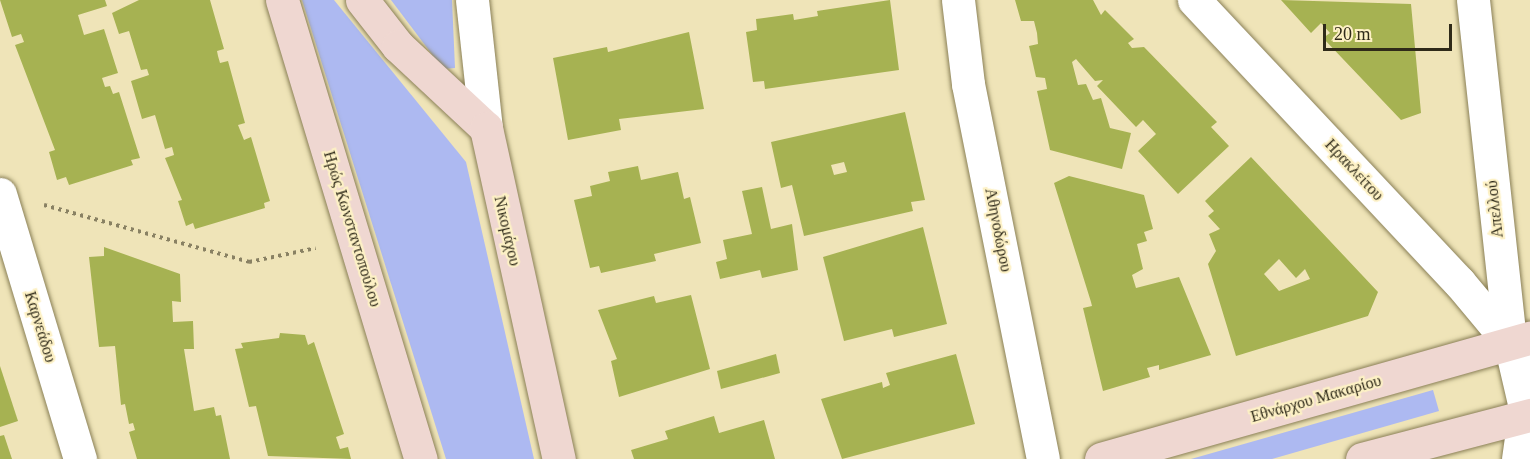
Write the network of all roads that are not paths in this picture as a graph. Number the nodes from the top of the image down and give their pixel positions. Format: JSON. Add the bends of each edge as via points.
{"nodes":[{"id":1,"x":282,"y":0,"type":"edge"},
{"id":2,"x":362,"y":0,"type":"edge"},
{"id":3,"x":472,"y":0,"type":"edge"},
{"id":4,"x":958,"y":0,"type":"edge"},
{"id":5,"x":1194,"y":0,"type":"edge"},
{"id":6,"x":1473,"y":0,"type":"edge"},
{"id":7,"x":486,"y":128,"type":"junction"},
{"id":8,"x":0,"y":194,"type":"edge"},
{"id":9,"x":1520,"y":340,"type":"edge"},
{"id":10,"x":1528,"y":420,"type":"edge"},
{"id":11,"x":80,"y":459,"type":"edge"},
{"id":12,"x":421,"y":459,"type":"edge"},
{"id":13,"x":559,"y":459,"type":"edge"},
{"id":14,"x":1043,"y":459,"type":"edge"},
{"id":15,"x":1101,"y":459,"type":"edge"},
{"id":16,"x":1362,"y":459,"type":"edge"},
{"id":17,"x":1518,"y":459,"type":"edge"}],
"edges":[{"from":1,"to":12,"type":"street","name":"Ηρώς Κωνσταντοπούλου"},
{"from":2,"to":7,"type":"street","via":[[398,46]]},
{"from":3,"to":7,"type":"street","name":"Νικομάχου"},
{"from":4,"to":14,"type":"street","name":"Αθηνοδώρου","via":[[968,84]]},
{"from":5,"to":9,"type":"street","name":"Ηρακλείτου","via":[[1459,282]]},
{"from":6,"to":9,"type":"street","name":"Απελλού"},
{"from":7,"to":13,"type":"street","name":"Νικομάχου"},
{"from":8,"to":11,"type":"street","name":"Καρνεάδου"},
{"from":9,"to":10,"type":"street","name":"Απελλού"},
{"from":9,"to":15,"type":"street","name":"Εθνάρχου Μακαρίου"},
{"from":10,"to":16,"type":"street"},
{"from":10,"to":17,"type":"street","name":"Απελλού"}]}
